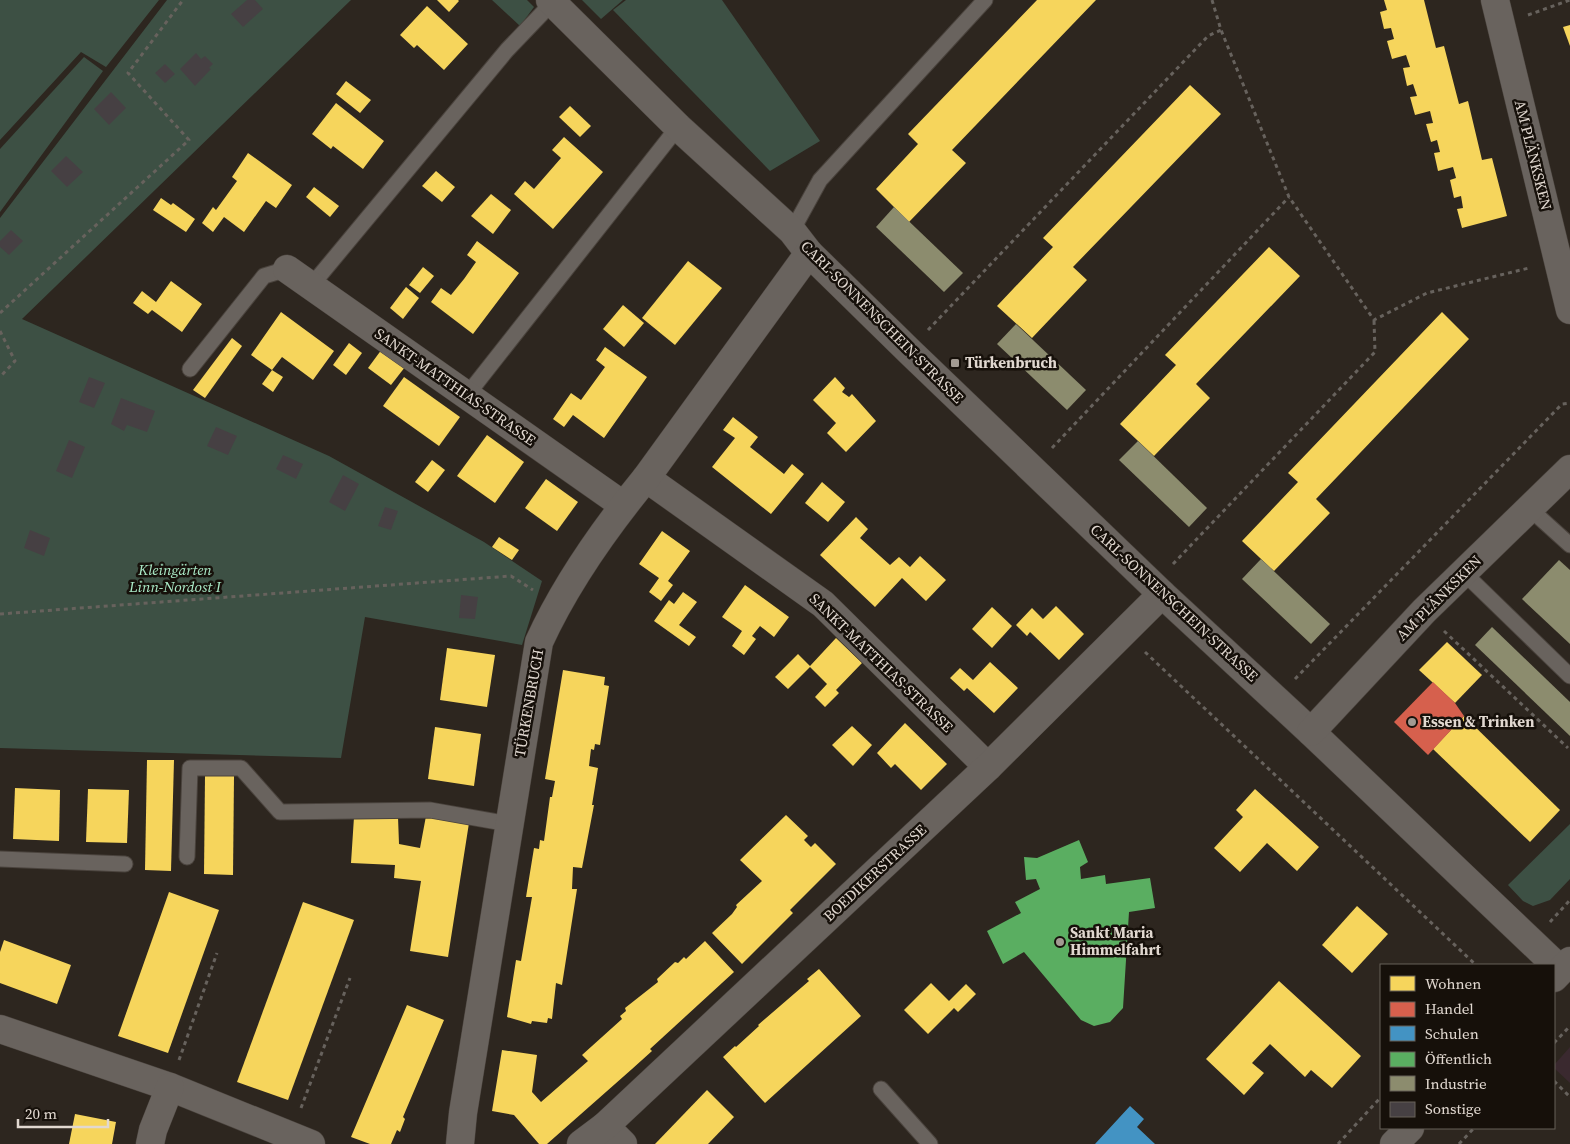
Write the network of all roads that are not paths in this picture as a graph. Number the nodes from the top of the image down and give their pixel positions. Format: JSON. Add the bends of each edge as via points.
{"nodes":[{"id":1,"x":985,"y":0,"type":"edge"},
{"id":2,"x":551,"y":2,"type":"edge"},
{"id":3,"x":1498,"y":13,"type":"edge"},
{"id":4,"x":678,"y":127,"type":"junction"},
{"id":5,"x":792,"y":231,"type":"junction"},
{"id":6,"x":809,"y":253,"type":"junction"},
{"id":7,"x":287,"y":269,"type":"joint"},
{"id":8,"x":311,"y":286,"type":"junction"},
{"id":9,"x":1570,"y":310,"type":"edge"},
{"id":10,"x":190,"y":369,"type":"dead end"},
{"id":11,"x":467,"y":395,"type":"junction"},
{"id":12,"x":1570,"y":469,"type":"edge"},
{"id":13,"x":646,"y":478,"type":"junction"},
{"id":14,"x":623,"y":505,"type":"junction"},
{"id":15,"x":1529,"y":508,"type":"junction"},
{"id":16,"x":1570,"y":545,"type":"edge"},
{"id":17,"x":1464,"y":573,"type":"junction"},
{"id":18,"x":1162,"y":594,"type":"junction"},
{"id":19,"x":1570,"y":676,"type":"edge"},
{"id":20,"x":1311,"y":732,"type":"junction"},
{"id":21,"x":988,"y":767,"type":"junction"},
{"id":22,"x":509,"y":824,"type":"junction"},
{"id":23,"x":187,"y":857,"type":"dead end"},
{"id":24,"x":0,"y":859,"type":"edge"},
{"id":25,"x":125,"y":864,"type":"dead end"},
{"id":26,"x":1564,"y":972,"type":"edge"},
{"id":27,"x":0,"y":1029,"type":"edge"},
{"id":28,"x":170,"y":1087,"type":"junction"},
{"id":29,"x":881,"y":1089,"type":"dead end"},
{"id":30,"x":1409,"y":1129,"type":"edge"},
{"id":31,"x":614,"y":1135,"type":"edge"},
{"id":32,"x":301,"y":1140,"type":"edge"},
{"id":33,"x":150,"y":1144,"type":"edge"},
{"id":34,"x":460,"y":1144,"type":"edge"},
{"id":35,"x":581,"y":1144,"type":"edge"},
{"id":36,"x":930,"y":1144,"type":"edge"},
{"id":37,"x":1394,"y":1144,"type":"edge"}],
"edges":[{"from":1,"to":5,"type":"lane","name":"CARL-SONNENSCHEIN-STRASSE","via":[[820,180]]},
{"from":2,"to":4,"type":"street","name":"CARL-SONNENSCHEIN-STRASSE"},
{"from":2,"to":8,"type":"lane","via":[[507,50]]},
{"from":3,"to":9,"type":"street","name":"AM PLÄNKSKEN"},
{"from":4,"to":5,"type":"street","name":"CARL-SONNENSCHEIN-STRASSE"},
{"from":4,"to":11,"type":"lane"},
{"from":5,"to":6,"type":"street","name":"CARL-SONNENSCHEIN-STRASSE"},
{"from":6,"to":13,"type":"street","name":"TÜRKENBRUCH"},
{"from":6,"to":18,"type":"street","name":"CARL-SONNENSCHEIN-STRASSE"},
{"from":7,"to":8,"type":"street","name":"SANKT-MATTHIAS-STRASSE"},
{"from":7,"to":10,"type":"lane","via":[[264,276]]},
{"from":8,"to":11,"type":"street","name":"SANKT-MATTHIAS-STRASSE"},
{"from":11,"to":14,"type":"street","name":"SANKT-MATTHIAS-STRASSE"},
{"from":12,"to":15,"type":"street","name":"AM PLÄNKSKEN"},
{"from":13,"to":14,"type":"street","name":"TÜRKENBRUCH"},
{"from":13,"to":21,"type":"street","name":"SANKT-MATTHIAS-STRASSE","via":[[823,604]]},
{"from":14,"to":22,"type":"street","name":"TÜRKENBRUCH","via":[[556,606],[539,642]]},
{"from":15,"to":16,"type":"lane"},
{"from":15,"to":17,"type":"street","name":"AM PLÄNKSKEN"},
{"from":17,"to":19,"type":"lane"},
{"from":17,"to":20,"type":"street","name":"AM PLÄNKSKEN"},
{"from":18,"to":20,"type":"street","name":"CARL-SONNENSCHEIN-STRASSE"},
{"from":18,"to":21,"type":"street","name":"BOEDIKERSTRASSE"},
{"from":20,"to":26,"type":"street","name":"CARL-SONNENSCHEIN-STRASSE"},
{"from":21,"to":31,"type":"street","name":"BOEDIKERSTRASSE"},
{"from":22,"to":23,"type":"lane","via":[[430,810],[280,812],[241,768],[190,768]]},
{"from":22,"to":34,"type":"street","name":"TÜRKENBRUCH"},
{"from":24,"to":25,"type":"lane"},
{"from":27,"to":28,"type":"street"},
{"from":28,"to":32,"type":"street"},
{"from":28,"to":33,"type":"street","via":[[152,1130]]},
{"from":29,"to":36,"type":"lane"},
{"from":30,"to":37,"type":"street"},
{"from":31,"to":35,"type":"street","name":"BOEDIKERSTRASSE"}]}
